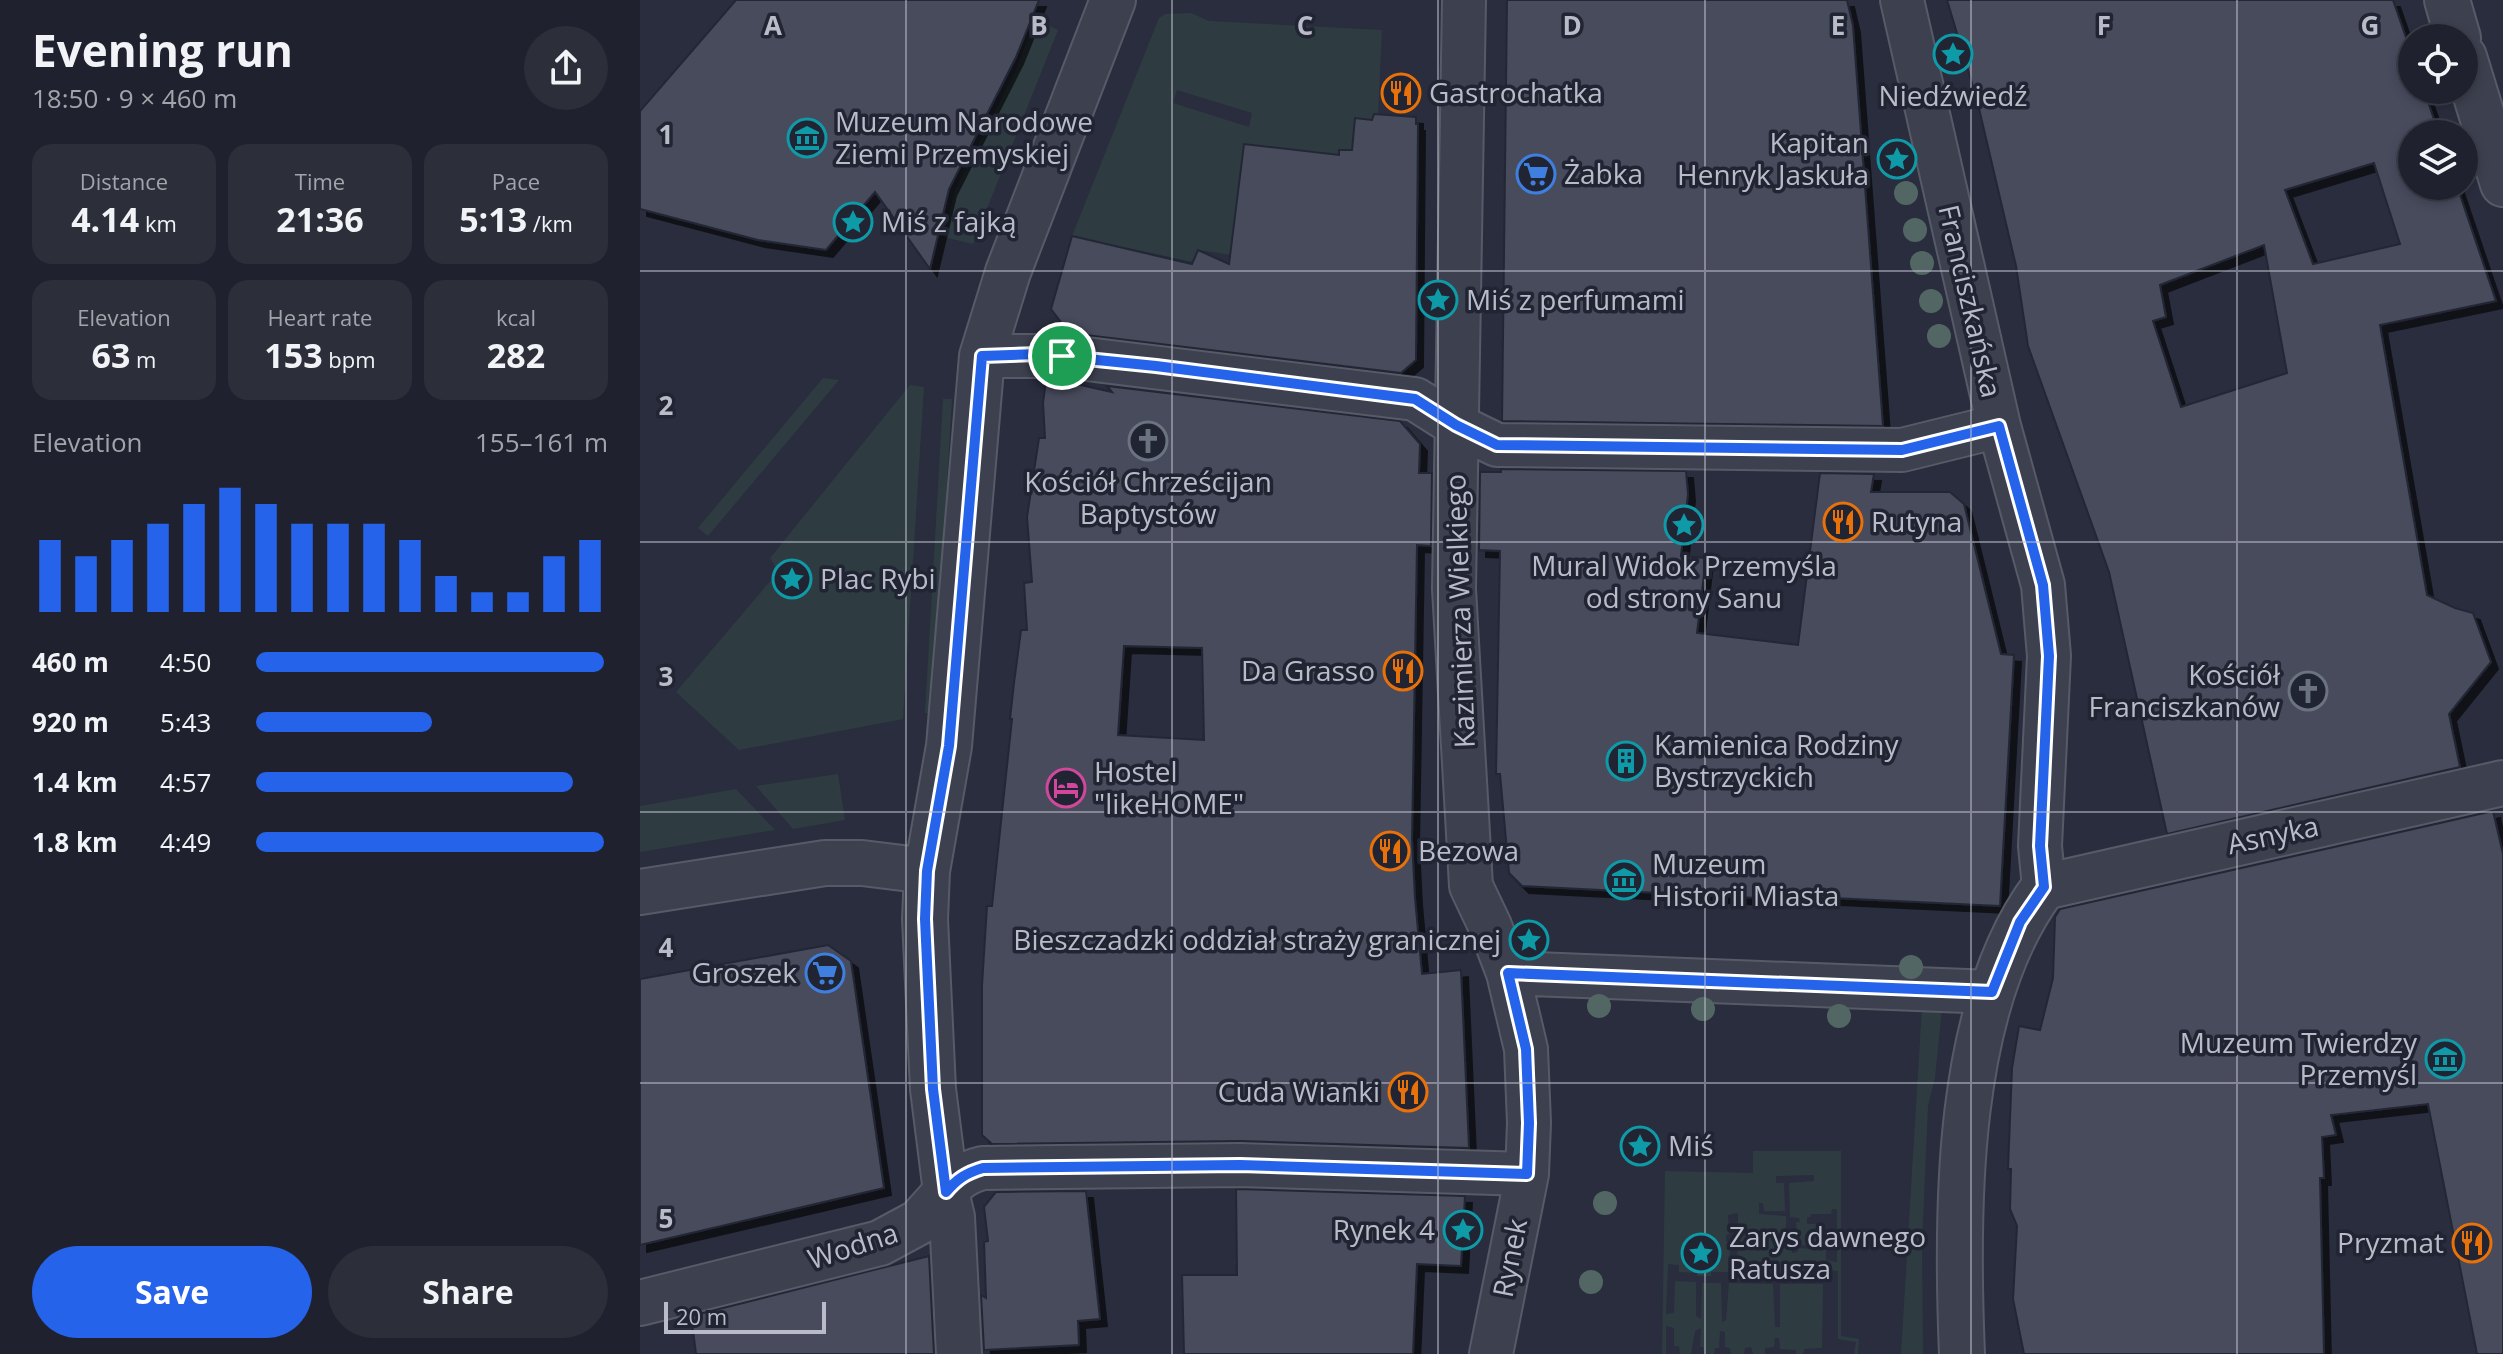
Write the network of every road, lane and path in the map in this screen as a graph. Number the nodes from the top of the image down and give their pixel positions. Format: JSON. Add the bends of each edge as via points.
{"nodes":[{"id":1,"x":1113,"y":0,"type":"edge"},
{"id":2,"x":1464,"y":0,"type":"edge"},
{"id":3,"x":1902,"y":0,"type":"edge"},
{"id":4,"x":2447,"y":0,"type":"edge"},
{"id":5,"x":2454,"y":24,"type":"edge"},
{"id":6,"x":2478,"y":103,"type":"edge"},
{"id":7,"x":2503,"y":184,"type":"edge"},
{"id":8,"x":982,"y":356,"type":"junction"},
{"id":9,"x":1456,"y":425,"type":"junction"},
{"id":10,"x":1999,"y":426,"type":"junction"},
{"id":11,"x":2503,"y":783,"type":"edge"},
{"id":12,"x":927,"y":871,"type":"junction"},
{"id":13,"x":1471,"y":886,"type":"joint"},
{"id":14,"x":2044,"y":887,"type":"junction"},
{"id":15,"x":640,"y":892,"type":"edge"},
{"id":16,"x":1508,"y":973,"type":"junction"},
{"id":17,"x":1992,"y":992,"type":"junction"},
{"id":18,"x":1527,"y":1174,"type":"junction"},
{"id":19,"x":946,"y":1192,"type":"junction"},
{"id":20,"x":640,"y":1303,"type":"edge"},
{"id":21,"x":959,"y":1354,"type":"edge"},
{"id":22,"x":1491,"y":1354,"type":"edge"},
{"id":23,"x":1962,"y":1354,"type":"edge"}],
"edges":[{"from":1,"to":8,"type":"street","via":[[1008,272]]},
{"from":2,"to":9,"type":"street","name":"Kazimierza Wielkiego"},
{"from":3,"to":10,"type":"street","name":"Franciszkańska"},
{"from":4,"to":5,"type":"street"},
{"from":6,"to":7,"type":"street"},
{"from":8,"to":9,"type":"street","via":[[1062,356],[1415,399]]},
{"from":8,"to":12,"type":"street","via":[[949,746]]},
{"from":9,"to":10,"type":"street","via":[[1497,445],[1902,450]]},
{"from":9,"to":13,"type":"street","name":"Kazimierza Wielkiego","via":[[1454,589]]},
{"from":10,"to":14,"type":"street","name":"Franciszkańska","via":[[2043,585],[2049,656],[2040,846]]},
{"from":11,"to":14,"type":"street","name":"Asnyka"},
{"from":12,"to":15,"type":"street","via":[[825,863]]},
{"from":12,"to":19,"type":"street","via":[[927,990]]},
{"from":13,"to":16,"type":"street","name":"Rynek"},
{"from":14,"to":17,"type":"street","via":[[2020,922]]},
{"from":16,"to":17,"type":"street"},
{"from":16,"to":18,"type":"street","name":"Rynek","via":[[1526,1049]]},
{"from":17,"to":23,"type":"street","via":[[1972,1077],[1960,1185]]},
{"from":18,"to":19,"type":"street","name":"Wodna","via":[[1240,1165],[983,1168],[968,1172]]},
{"from":18,"to":22,"type":"street","name":"Rynek"},
{"from":19,"to":20,"type":"street","name":"Wodna","via":[[919,1222],[880,1243]]},
{"from":19,"to":21,"type":"street"}]}
